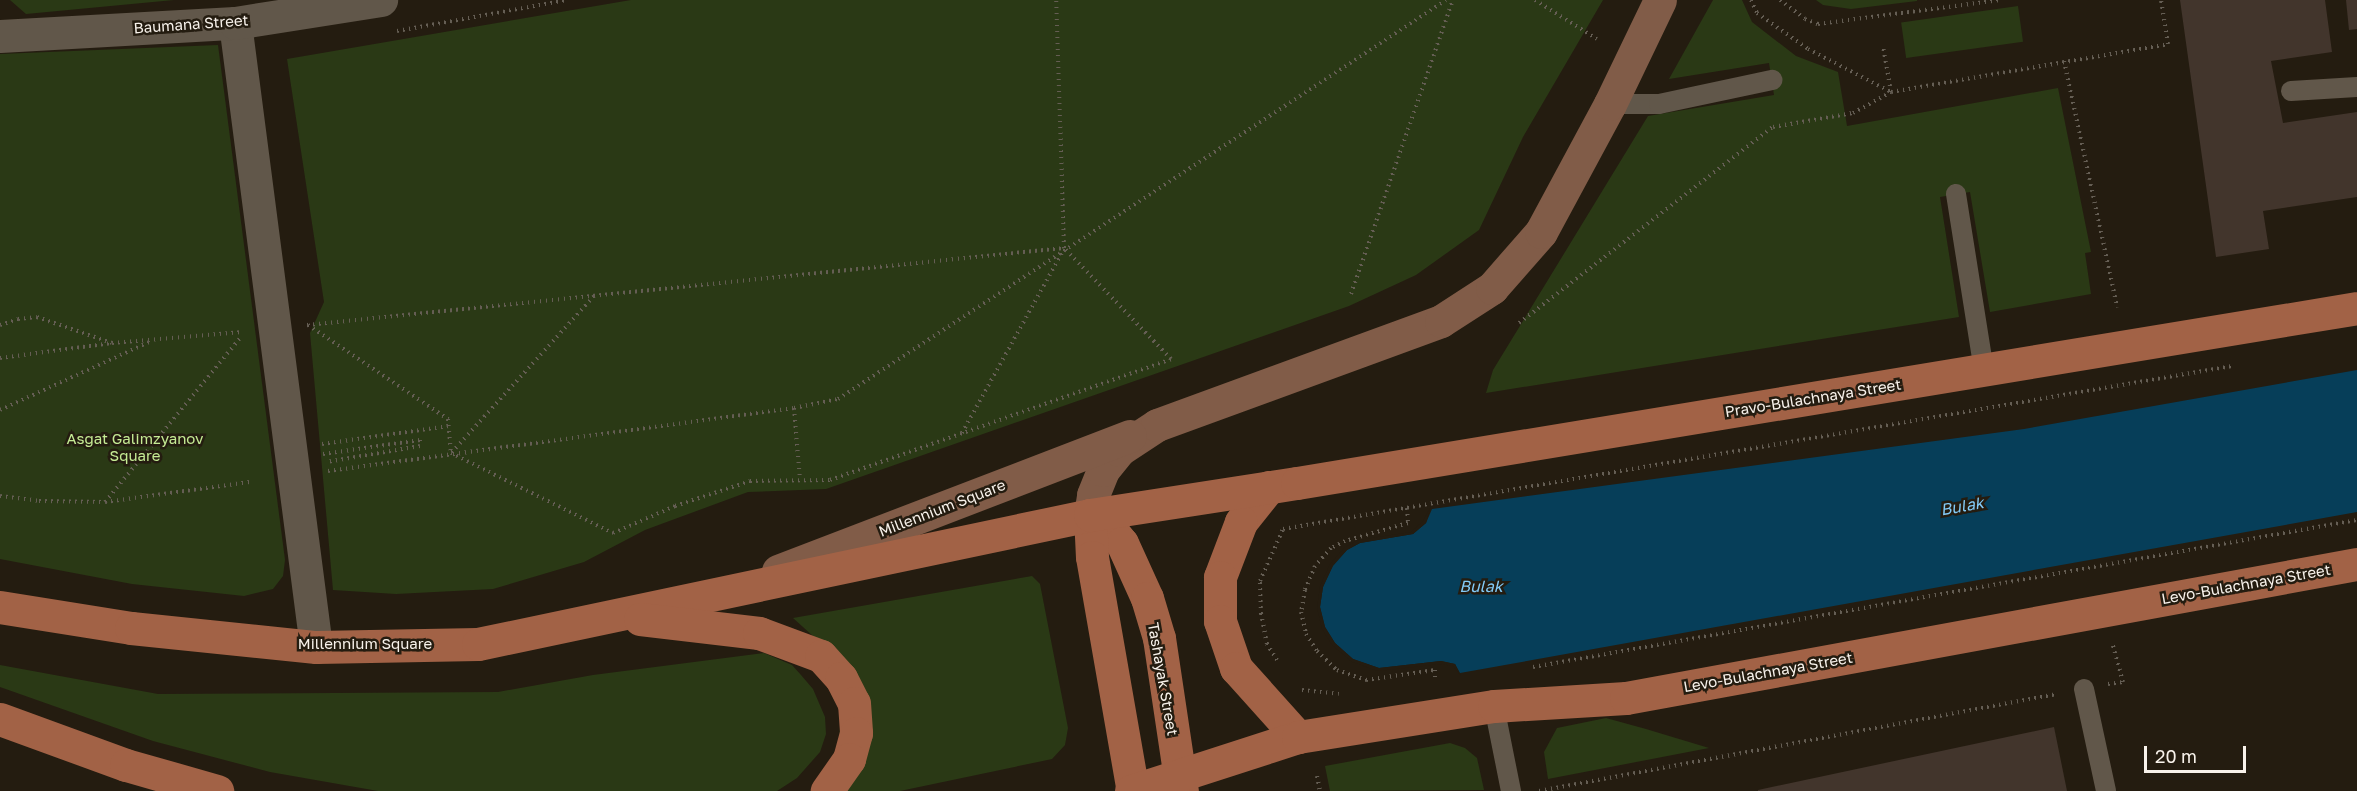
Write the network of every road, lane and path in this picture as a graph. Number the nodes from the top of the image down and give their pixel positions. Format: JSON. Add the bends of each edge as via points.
{"nodes":[{"id":1,"x":381,"y":0,"type":"edge"},
{"id":2,"x":567,"y":0,"type":"edge"},
{"id":3,"x":1056,"y":0,"type":"edge"},
{"id":4,"x":1446,"y":0,"type":"edge"},
{"id":5,"x":1453,"y":0,"type":"edge"},
{"id":6,"x":1535,"y":0,"type":"edge"},
{"id":7,"x":1660,"y":0,"type":"edge"},
{"id":8,"x":1751,"y":0,"type":"edge"},
{"id":9,"x":1780,"y":0,"type":"edge"},
{"id":10,"x":2000,"y":0,"type":"edge"},
{"id":11,"x":2162,"y":0,"type":"edge"},
{"id":12,"x":1968,"y":2,"type":"edge"},
{"id":13,"x":235,"y":23,"type":"junction"},
{"id":14,"x":390,"y":32,"type":"dead end"},
{"id":15,"x":0,"y":36,"type":"edge"},
{"id":16,"x":1597,"y":39,"type":"dead end"},
{"id":17,"x":1883,"y":46,"type":"dead end"},
{"id":18,"x":2064,"y":61,"type":"junction"},
{"id":19,"x":1772,"y":80,"type":"dead end"},
{"id":20,"x":2357,"y":87,"type":"edge"},
{"id":21,"x":2291,"y":91,"type":"dead end"},
{"id":22,"x":1891,"y":92,"type":"junction"},
{"id":23,"x":1611,"y":104,"type":"junction"},
{"id":24,"x":1956,"y":194,"type":"dead end"},
{"id":25,"x":1064,"y":248,"type":"junction"},
{"id":26,"x":1351,"y":294,"type":"dead end"},
{"id":27,"x":594,"y":296,"type":"junction"},
{"id":28,"x":2117,"y":307,"type":"dead end"},
{"id":29,"x":2357,"y":308,"type":"edge"},
{"id":30,"x":306,"y":313,"type":"dead end"},
{"id":31,"x":1520,"y":324,"type":"dead end"},
{"id":32,"x":308,"y":325,"type":"junction"},
{"id":33,"x":0,"y":326,"type":"edge"},
{"id":34,"x":254,"y":327,"type":"junction"},
{"id":35,"x":153,"y":340,"type":"junction"},
{"id":36,"x":112,"y":343,"type":"junction"},
{"id":37,"x":0,"y":357,"type":"edge"},
{"id":38,"x":2240,"y":365,"type":"dead end"},
{"id":39,"x":1984,"y":370,"type":"junction"},
{"id":40,"x":794,"y":408,"type":"junction"},
{"id":41,"x":0,"y":410,"type":"edge"},
{"id":42,"x":1157,"y":425,"type":"junction"},
{"id":43,"x":449,"y":426,"type":"junction"},
{"id":44,"x":962,"y":433,"type":"junction"},
{"id":45,"x":317,"y":445,"type":"dead end"},
{"id":46,"x":451,"y":453,"type":"junction"},
{"id":47,"x":319,"y":454,"type":"dead end"},
{"id":48,"x":319,"y":463,"type":"dead end"},
{"id":49,"x":328,"y":471,"type":"dead end"},
{"id":50,"x":800,"y":480,"type":"junction"},
{"id":51,"x":250,"y":482,"type":"dead end"},
{"id":52,"x":1269,"y":487,"type":"junction"},
{"id":53,"x":0,"y":496,"type":"edge"},
{"id":54,"x":105,"y":502,"type":"junction"},
{"id":55,"x":1407,"y":508,"type":"junction"},
{"id":56,"x":1090,"y":515,"type":"junction"},
{"id":57,"x":2357,"y":520,"type":"edge"},
{"id":58,"x":2357,"y":564,"type":"edge"},
{"id":59,"x":726,"y":591,"type":"junction"},
{"id":60,"x":0,"y":607,"type":"edge"},
{"id":61,"x":614,"y":616,"type":"junction"},
{"id":62,"x":2112,"y":641,"type":"dead end"},
{"id":63,"x":316,"y":646,"type":"junction"},
{"id":64,"x":1279,"y":662,"type":"dead end"},
{"id":65,"x":1528,"y":668,"type":"dead end"},
{"id":66,"x":1446,"y":682,"type":"dead end"},
{"id":67,"x":2084,"y":689,"type":"junction"},
{"id":68,"x":1296,"y":690,"type":"dead end"},
{"id":69,"x":1348,"y":695,"type":"dead end"},
{"id":70,"x":1494,"y":706,"type":"junction"},
{"id":71,"x":0,"y":719,"type":"edge"},
{"id":72,"x":1298,"y":737,"type":"junction"},
{"id":73,"x":1317,"y":776,"type":"dead end"},
{"id":74,"x":1181,"y":783,"type":"edge"},
{"id":75,"x":217,"y":791,"type":"edge"},
{"id":76,"x":827,"y":791,"type":"edge"},
{"id":77,"x":1132,"y":791,"type":"edge"},
{"id":78,"x":1320,"y":791,"type":"edge"},
{"id":79,"x":1511,"y":791,"type":"edge"},
{"id":80,"x":1539,"y":791,"type":"edge"},
{"id":81,"x":2106,"y":791,"type":"edge"}],
"edges":[{"from":1,"to":13,"type":"street","name":"Baumana Street"},
{"from":2,"to":14,"type":"path"},
{"from":3,"to":25,"type":"path"},
{"from":4,"to":25,"type":"path"},
{"from":5,"to":26,"type":"path"},
{"from":6,"to":16,"type":"path"},
{"from":7,"to":23,"type":"street"},
{"from":8,"to":22,"type":"path","via":[[1756,13],[1808,49]]},
{"from":9,"to":12,"type":"path","via":[[1804,19],[1818,24]]},
{"from":10,"to":12,"type":"path"},
{"from":11,"to":18,"type":"path","via":[[2168,44]]},
{"from":13,"to":15,"type":"street","name":"Baumana Street"},
{"from":13,"to":34,"type":"street"},
{"from":17,"to":22,"type":"path"},
{"from":18,"to":22,"type":"path"},
{"from":18,"to":28,"type":"path"},
{"from":19,"to":23,"type":"lane","via":[[1659,104]]},
{"from":20,"to":21,"type":"lane"},
{"from":22,"to":31,"type":"path","via":[[1853,113],[1773,127]]},
{"from":23,"to":42,"type":"street","via":[[1541,232],[1492,288],[1441,321]]},
{"from":24,"to":39,"type":"lane"},
{"from":25,"to":27,"type":"path"},
{"from":25,"to":40,"type":"path","via":[[838,399]]},
{"from":25,"to":44,"type":"path"},
{"from":25,"to":44,"type":"path","via":[[1171,360]]},
{"from":27,"to":32,"type":"path"},
{"from":27,"to":46,"type":"path"},
{"from":29,"to":39,"type":"main road","name":"Pravo-Bulachnaya Street"},
{"from":30,"to":32,"type":"path"},
{"from":32,"to":34,"type":"path"},
{"from":32,"to":43,"type":"path","via":[[448,419]]},
{"from":33,"to":36,"type":"path","via":[[37,317]]},
{"from":34,"to":35,"type":"path"},
{"from":34,"to":54,"type":"path"},
{"from":34,"to":63,"type":"street"},
{"from":35,"to":36,"type":"path"},
{"from":35,"to":41,"type":"path"},
{"from":36,"to":37,"type":"path"},
{"from":38,"to":55,"type":"path"},
{"from":39,"to":52,"type":"main road","name":"Pravo-Bulachnaya Street"},
{"from":40,"to":46,"type":"path"},
{"from":40,"to":50,"type":"path"},
{"from":42,"to":56,"type":"street","via":[[1119,450],[1103,470]]},
{"from":42,"to":59,"type":"street","name":"Millennium Square"},
{"from":43,"to":45,"type":"path"},
{"from":43,"to":46,"type":"path"},
{"from":44,"to":50,"type":"path","via":[[830,480]]},
{"from":46,"to":49,"type":"path"},
{"from":46,"to":50,"type":"path","via":[[613,533],[675,506],[750,481]]},
{"from":47,"to":48,"type":"path","via":[[420,440],[420,446]]},
{"from":51,"to":54,"type":"path"},
{"from":52,"to":56,"type":"main road","name":"Pravo-Bulachnaya Street"},
{"from":52,"to":72,"type":"main road","via":[[1241,522],[1220,577],[1220,621],[1236,668]]},
{"from":53,"to":54,"type":"path"},
{"from":55,"to":64,"type":"path","via":[[1283,529],[1260,581],[1261,614],[1268,644]]},
{"from":55,"to":66,"type":"path","via":[[1408,523],[1331,548],[1315,566],[1301,612],[1306,634],[1337,670],[1366,680],[1435,670],[1435,685]]},
{"from":56,"to":59,"type":"main road","name":"Millennium Square"},
{"from":56,"to":74,"type":"main road","name":"Tashayak Street","via":[[1108,526],[1122,543],[1147,598],[1159,638]]},
{"from":56,"to":77,"type":"main road","via":[[1092,557]]},
{"from":57,"to":65,"type":"path"},
{"from":58,"to":70,"type":"main road","name":"Levo-Bulachnaya Street","via":[[1626,698]]},
{"from":59,"to":61,"type":"main road","name":"Millennium Square"},
{"from":60,"to":63,"type":"main road","name":"Millennium Square","via":[[131,628]]},
{"from":61,"to":63,"type":"main road","name":"Millennium Square","via":[[478,644]]},
{"from":61,"to":76,"type":"main road","via":[[759,633],[821,656],[841,678],[854,703],[856,733],[849,759]]},
{"from":62,"to":67,"type":"path","via":[[2123,682]]},
{"from":67,"to":80,"type":"path"},
{"from":67,"to":81,"type":"lane"},
{"from":68,"to":69,"type":"path"},
{"from":70,"to":72,"type":"main road","name":"Levo-Bulachnaya Street"},
{"from":70,"to":79,"type":"lane"},
{"from":71,"to":75,"type":"main road","via":[[126,765]]},
{"from":72,"to":74,"type":"main road","name":"Levo-Bulachnaya Street"},
{"from":73,"to":78,"type":"path"},
{"from":74,"to":77,"type":"main road"}]}
